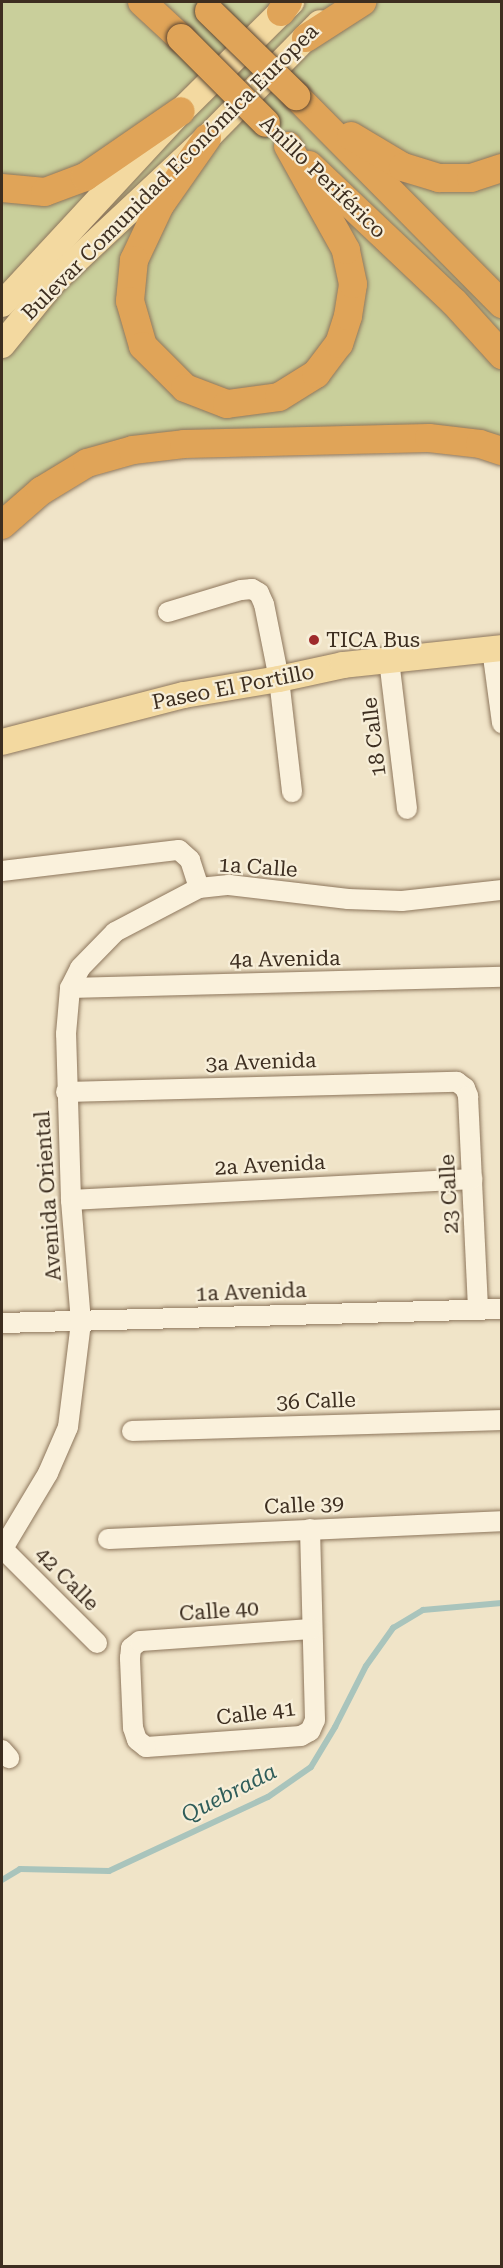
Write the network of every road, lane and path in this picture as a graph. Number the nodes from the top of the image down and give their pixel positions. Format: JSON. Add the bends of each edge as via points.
{"nodes":[{"id":1,"x":142,"y":2,"type":"edge"},
{"id":2,"x":341,"y":2,"type":"edge"},
{"id":3,"x":362,"y":2,"type":"edge"},
{"id":4,"x":287,"y":5,"type":"edge"},
{"id":5,"x":204,"y":6,"type":"edge"},
{"id":6,"x":306,"y":38,"type":"junction"},
{"id":7,"x":306,"y":106,"type":"junction"},
{"id":8,"x":181,"y":111,"type":"junction"},
{"id":9,"x":207,"y":138,"type":"junction"},
{"id":10,"x":288,"y":146,"type":"junction"},
{"id":11,"x":501,"y":168,"type":"edge"},
{"id":12,"x":2,"y":188,"type":"edge"},
{"id":13,"x":2,"y":304,"type":"edge"},
{"id":14,"x":501,"y":304,"type":"edge"},
{"id":15,"x":2,"y":345,"type":"edge"},
{"id":16,"x":501,"y":355,"type":"edge"},
{"id":17,"x":501,"y":451,"type":"edge"},
{"id":18,"x":2,"y":525,"type":"edge"},
{"id":19,"x":168,"y":612,"type":"dead end"},
{"id":20,"x":497,"y":649,"type":"edge"},
{"id":21,"x":389,"y":660,"type":"junction"},
{"id":22,"x":279,"y":680,"type":"junction"},
{"id":23,"x":501,"y":723,"type":"edge"},
{"id":24,"x":2,"y":742,"type":"edge"},
{"id":25,"x":292,"y":792,"type":"dead end"},
{"id":26,"x":407,"y":809,"type":"dead end"},
{"id":27,"x":2,"y":871,"type":"edge"},
{"id":28,"x":199,"y":888,"type":"junction"},
{"id":29,"x":501,"y":890,"type":"edge"},
{"id":30,"x":501,"y":977,"type":"edge"},
{"id":31,"x":70,"y":988,"type":"junction"},
{"id":32,"x":457,"y":1082,"type":"joint"},
{"id":33,"x":66,"y":1092,"type":"junction"},
{"id":34,"x":472,"y":1179,"type":"junction"},
{"id":35,"x":71,"y":1200,"type":"junction"},
{"id":36,"x":478,"y":1309,"type":"junction"},
{"id":37,"x":501,"y":1309,"type":"edge"},
{"id":38,"x":81,"y":1322,"type":"junction"},
{"id":39,"x":2,"y":1323,"type":"edge"},
{"id":40,"x":501,"y":1420,"type":"edge"},
{"id":41,"x":132,"y":1431,"type":"dead end"},
{"id":42,"x":501,"y":1521,"type":"edge"},
{"id":43,"x":310,"y":1529,"type":"junction"},
{"id":44,"x":108,"y":1539,"type":"dead end"},
{"id":45,"x":2,"y":1550,"type":"edge"},
{"id":46,"x":312,"y":1629,"type":"junction"},
{"id":47,"x":97,"y":1643,"type":"dead end"},
{"id":48,"x":131,"y":1648,"type":"joint"}],
"edges":[{"from":1,"to":10,"type":"highway","name":"Anillo Periférico","bridge":true},
{"from":2,"to":6,"type":"main road","name":"Bulevar Comunidad Económica Europea"},
{"from":3,"to":6,"type":"highway"},
{"from":4,"to":8,"type":"main road","name":"Bulevar Comunidad Económica Europea"},
{"from":5,"to":7,"type":"highway","name":"Anillo Periférico","bridge":true},
{"from":6,"to":9,"type":"main road","name":"Bulevar Comunidad Económica Europea"},
{"from":7,"to":11,"type":"highway","via":[[403,167],[439,178],[471,178]]},
{"from":7,"to":14,"type":"highway","name":"Anillo Periférico"},
{"from":8,"to":12,"type":"highway","via":[[84,177],[45,192]]},
{"from":8,"to":13,"type":"main road","name":"Bulevar Comunidad Económica Europea"},
{"from":9,"to":10,"type":"highway","via":[[160,205],[134,260],[130,302],[143,346],[185,388],[227,404],[279,397],[316,374],[339,344],[348,316],[353,285],[346,250]]},
{"from":9,"to":15,"type":"main road","name":"Bulevar Comunidad Económica Europea","via":[[54,281]]},
{"from":10,"to":16,"type":"highway","name":"Anillo Periférico","via":[[454,302]]},
{"from":17,"to":18,"type":"highway","via":[[480,444],[429,438],[184,444],[133,450],[87,464],[41,491]]},
{"from":19,"to":22,"type":"street","via":[[241,591],[252,589],[259,593]]},
{"from":20,"to":21,"type":"main road","name":"Paseo El Portillo"},
{"from":20,"to":23,"type":"street"},
{"from":21,"to":22,"type":"main road","name":"Paseo El Portillo","via":[[343,665]]},
{"from":21,"to":26,"type":"street","name":"18 Calle"},
{"from":22,"to":24,"type":"main road","name":"Paseo El Portillo","via":[[184,695]]},
{"from":22,"to":25,"type":"street"},
{"from":27,"to":28,"type":"street","name":"1a Calle","via":[[179,850],[190,860]]},
{"from":28,"to":29,"type":"street","name":"1a Calle","via":[[229,885],[402,901]]},
{"from":28,"to":31,"type":"street","via":[[115,932],[94,952]]},
{"from":30,"to":31,"type":"street","name":"4a Avenida"},
{"from":31,"to":33,"type":"street","name":"Avenida Oriental"},
{"from":32,"to":33,"type":"street","name":"3a Avenida"},
{"from":32,"to":34,"type":"street","name":"23 Calle","via":[[468,1096]]},
{"from":33,"to":35,"type":"street","name":"Avenida Oriental"},
{"from":34,"to":35,"type":"street","name":"2a Avenida"},
{"from":34,"to":36,"type":"street","name":"23 Calle"},
{"from":35,"to":38,"type":"street","name":"Avenida Oriental"},
{"from":36,"to":37,"type":"street","name":"1a Avenida"},
{"from":36,"to":38,"type":"street","name":"1a Avenida"},
{"from":38,"to":39,"type":"street","name":"1a Avenida"},
{"from":38,"to":45,"type":"street","name":"Avenida Oriental","via":[[68,1427],[48,1473]]},
{"from":40,"to":41,"type":"street","name":"36 Calle"},
{"from":42,"to":43,"type":"street","name":"Calle 39"},
{"from":43,"to":44,"type":"street","name":"Calle 39"},
{"from":43,"to":46,"type":"street","name":"Calle 41"},
{"from":45,"to":47,"type":"street","name":"42 Calle"},
{"from":46,"to":48,"type":"street","name":"Calle 40","via":[[140,1641]]},
{"from":46,"to":48,"type":"street","name":"Calle 41","via":[[315,1720],[310,1731],[301,1736],[146,1747],[137,1740],[133,1728]]}]}
